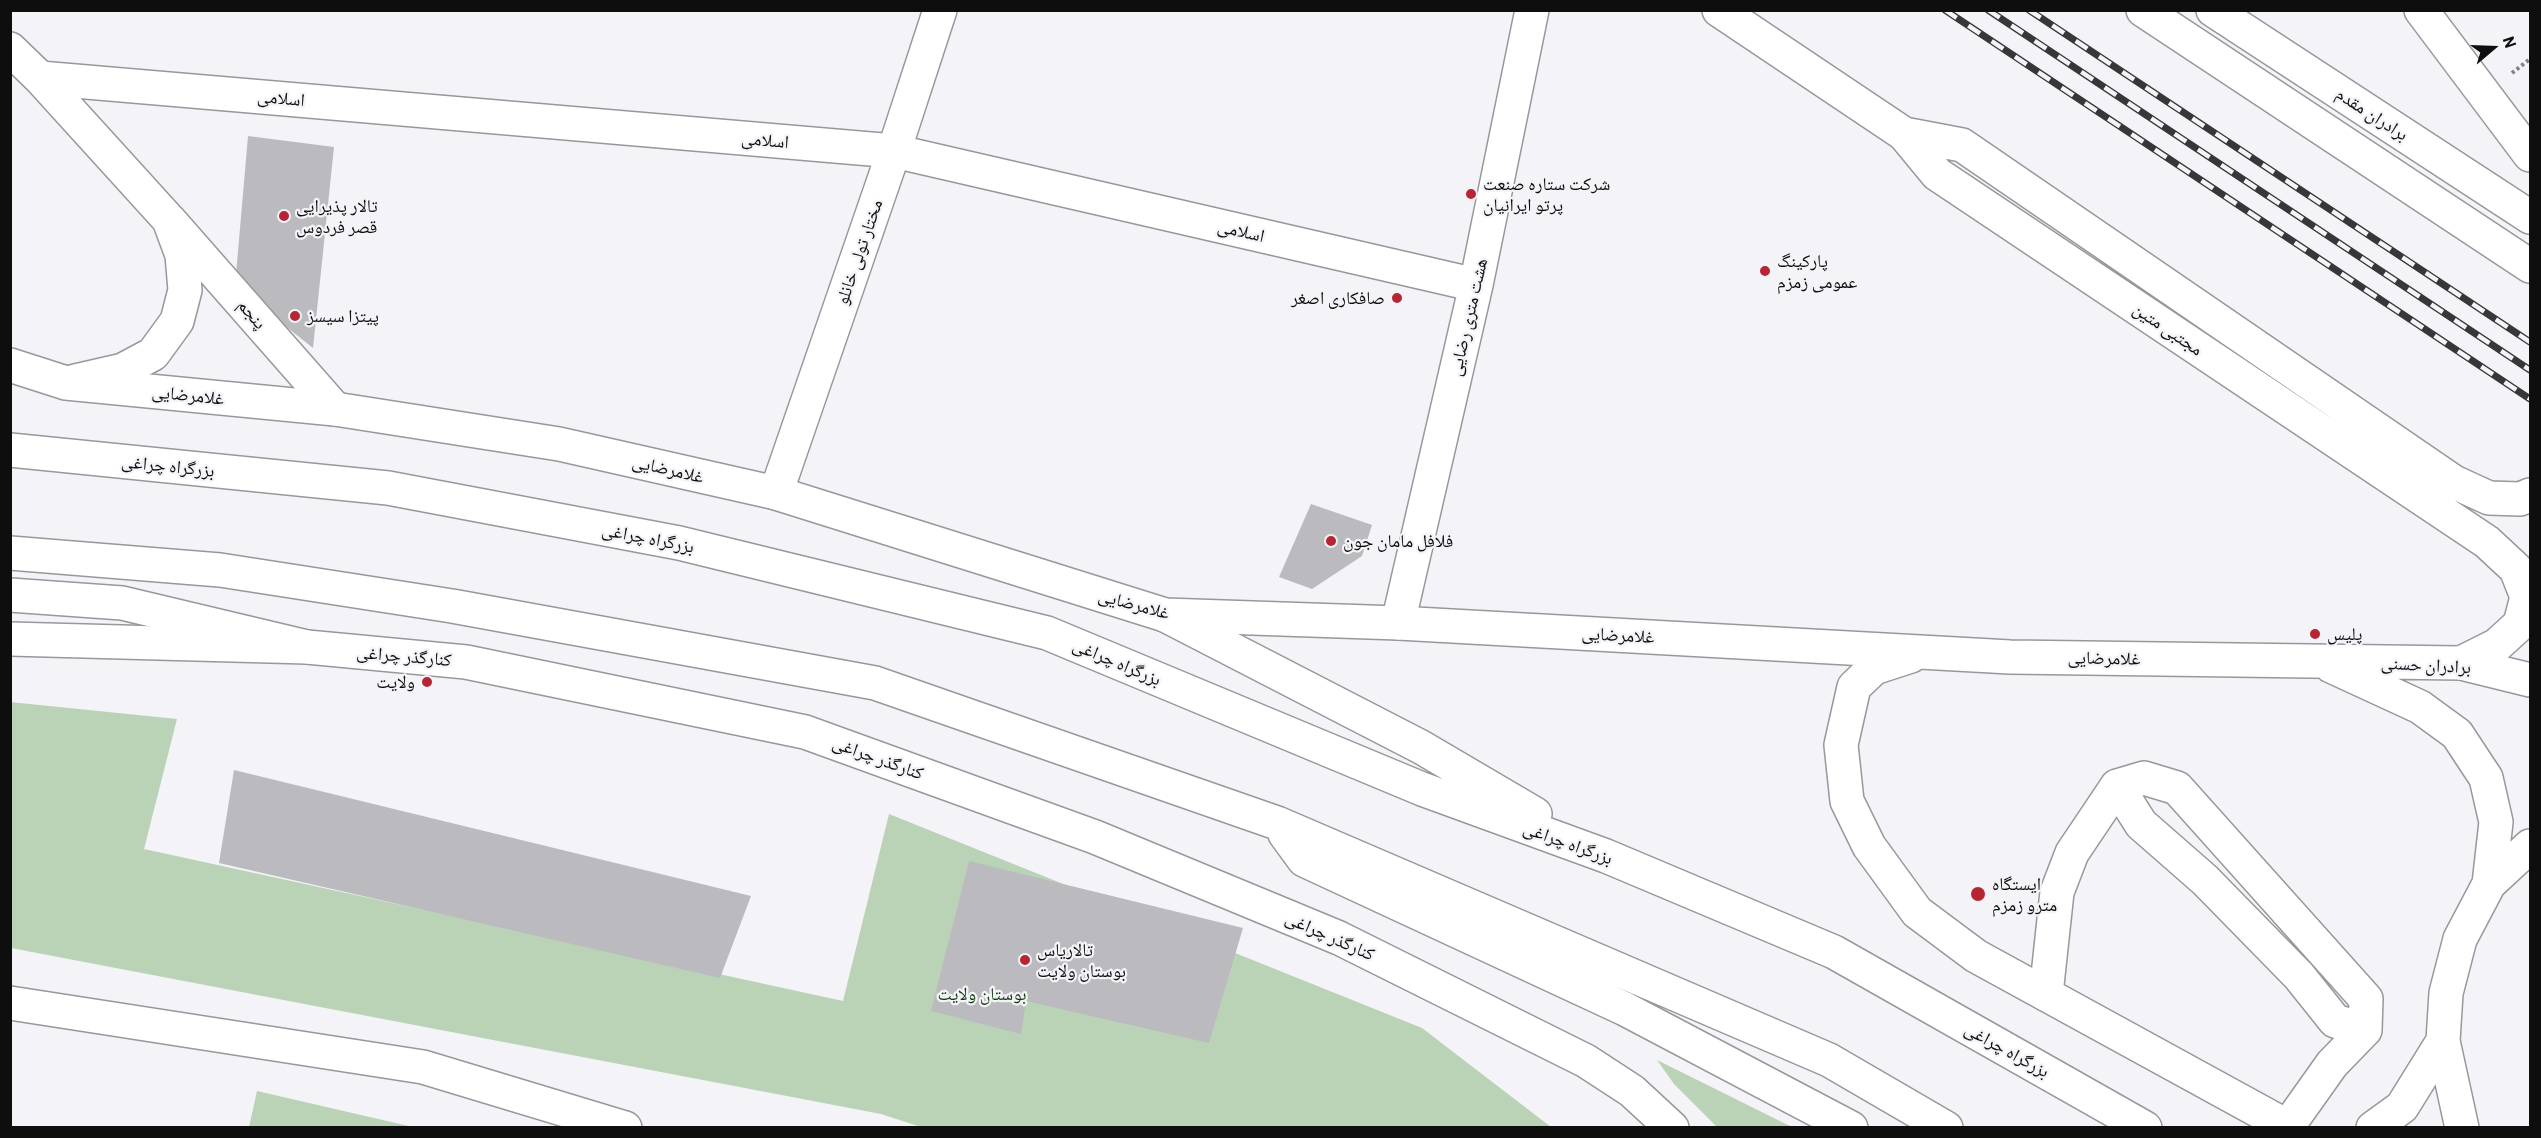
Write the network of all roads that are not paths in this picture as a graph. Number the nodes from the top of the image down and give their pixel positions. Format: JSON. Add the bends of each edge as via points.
{"nodes":[{"id":1,"x":940,"y":10,"type":"edge"},
{"id":2,"x":1532,"y":10,"type":"edge"},
{"id":3,"x":1719,"y":10,"type":"edge"},
{"id":4,"x":2144,"y":10,"type":"edge"},
{"id":5,"x":2213,"y":10,"type":"edge"},
{"id":6,"x":2421,"y":10,"type":"edge"},
{"id":7,"x":10,"y":49,"type":"edge"},
{"id":8,"x":40,"y":78,"type":"junction"},
{"id":9,"x":1904,"y":134,"type":"junction"},
{"id":10,"x":894,"y":151,"type":"junction"},
{"id":11,"x":2530,"y":155,"type":"edge"},
{"id":12,"x":2530,"y":217,"type":"edge"},
{"id":13,"x":169,"y":219,"type":"junction"},
{"id":14,"x":2530,"y":266,"type":"edge"},
{"id":15,"x":1476,"y":285,"type":"junction"},
{"id":16,"x":10,"y":366,"type":"edge"},
{"id":17,"x":66,"y":383,"type":"junction"},
{"id":18,"x":335,"y":409,"type":"junction"},
{"id":19,"x":10,"y":450,"type":"edge"},
{"id":20,"x":776,"y":493,"type":"junction"},
{"id":21,"x":2530,"y":495,"type":"edge"},
{"id":22,"x":10,"y":553,"type":"edge"},
{"id":23,"x":10,"y":595,"type":"edge"},
{"id":24,"x":1165,"y":615,"type":"junction"},
{"id":25,"x":1398,"y":623,"type":"junction"},
{"id":26,"x":10,"y":639,"type":"edge"},
{"id":27,"x":307,"y":647,"type":"junction"},
{"id":28,"x":1923,"y":652,"type":"junction"},
{"id":29,"x":2320,"y":662,"type":"junction"},
{"id":30,"x":2461,"y":663,"type":"junction"},
{"id":31,"x":2530,"y":680,"type":"edge"},
{"id":32,"x":2117,"y":786,"type":"junction"},
{"id":33,"x":1277,"y":823,"type":"junction"},
{"id":34,"x":2530,"y":846,"type":"edge"},
{"id":35,"x":1606,"y":856,"type":"junction"},
{"id":36,"x":2489,"y":884,"type":"junction"},
{"id":37,"x":2046,"y":994,"type":"junction"},
{"id":38,"x":10,"y":1003,"type":"edge"},
{"id":39,"x":2365,"y":1030,"type":"junction"},
{"id":40,"x":2443,"y":1041,"type":"junction"},
{"id":41,"x":2289,"y":1127,"type":"edge"},
{"id":42,"x":625,"y":1128,"type":"edge"},
{"id":43,"x":1672,"y":1128,"type":"edge"},
{"id":44,"x":1851,"y":1128,"type":"edge"},
{"id":45,"x":1946,"y":1128,"type":"edge"},
{"id":46,"x":2145,"y":1128,"type":"edge"},
{"id":47,"x":2373,"y":1128,"type":"edge"},
{"id":48,"x":2462,"y":1128,"type":"edge"}],
"edges":[{"from":1,"to":10,"type":"main road","name":"مختار تولی خانلو"},
{"from":2,"to":15,"type":"main road","name":"هشت متری رضایی"},
{"from":3,"to":9,"type":"main road","name":"مجتبی متین"},
{"from":4,"to":14,"type":"main road"},
{"from":5,"to":12,"type":"main road","name":"برادران مقدم"},
{"from":6,"to":11,"type":"main road"},
{"from":7,"to":8,"type":"main road","name":"پنجم"},
{"from":8,"to":10,"type":"main road","name":"اسلامی"},
{"from":8,"to":13,"type":"main road","name":"پنجم"},
{"from":9,"to":21,"type":"main road","via":[[1962,145],[2454,482],[2490,498],[2520,499]]},
{"from":9,"to":30,"type":"main road","name":"مجتبی متین","via":[[1937,174],[2487,542],[2516,569],[2527,597],[2520,624],[2497,645]]},
{"from":10,"to":15,"type":"main road","name":"اسلامی"},
{"from":10,"to":20,"type":"main road","name":"مختار تولی خانلو"},
{"from":13,"to":17,"type":"main road","name":"پنجم","via":[[182,255],[185,290],[177,321],[153,354],[123,370]]},
{"from":13,"to":18,"type":"main road","name":"پنجم"},
{"from":15,"to":25,"type":"main road","name":"هشت متری رضایی"},
{"from":16,"to":17,"type":"main road","name":"غلامرضایی"},
{"from":17,"to":18,"type":"main road","name":"غلامرضایی"},
{"from":18,"to":20,"type":"main road","name":"غلامرضایی","via":[[559,444]]},
{"from":19,"to":35,"type":"main road","name":"بزرگراه چراغی","via":[[388,488],[679,543],[1047,633],[1422,789]]},
{"from":20,"to":24,"type":"main road","name":"غلامرضایی"},
{"from":22,"to":33,"type":"main road","via":[[220,570],[452,606],[875,683]]},
{"from":23,"to":27,"type":"main road","via":[[122,603]]},
{"from":24,"to":25,"type":"main road","name":"غلامرضایی"},
{"from":24,"to":35,"type":"main road","via":[[1421,747]]},
{"from":25,"to":28,"type":"main road","name":"غلامرضایی"},
{"from":26,"to":27,"type":"main road","name":"کنارگذر چراغی"},
{"from":27,"to":43,"type":"main road","name":"کنارگذر چراغی","via":[[466,662],[805,732],[1095,837],[1339,938],[1586,1061],[1632,1090]]},
{"from":28,"to":29,"type":"main road","name":"غلامرضایی"},
{"from":28,"to":37,"type":"main road","via":[[1874,668],[1854,687],[1841,745],[1847,801],[1869,846],[1917,912],[1976,956]]},
{"from":29,"to":30,"type":"main road","name":"برادران حسنی"},
{"from":29,"to":36,"type":"main road","via":[[2420,707],[2457,734],[2486,778],[2496,822]]},
{"from":30,"to":31,"type":"main road","name":"برادران حسنی"},
{"from":32,"to":37,"type":"main road","via":[[2072,853],[2057,892]]},
{"from":32,"to":39,"type":"main road","via":[[2141,824],[2205,880],[2299,976],[2335,1021]]},
{"from":32,"to":39,"type":"main road","via":[[2144,778],[2177,788],[2366,999]]},
{"from":33,"to":44,"type":"main road","via":[[1304,860],[1625,1009]]},
{"from":33,"to":45,"type":"main road","via":[[1829,1060]]},
{"from":34,"to":36,"type":"main road"},
{"from":35,"to":46,"type":"main road","name":"بزرگراه چراغی","via":[[1834,952]]},
{"from":36,"to":40,"type":"main road","via":[[2460,939],[2446,993]]},
{"from":37,"to":41,"type":"main road"},
{"from":38,"to":42,"type":"main road","via":[[423,1067]]},
{"from":39,"to":41,"type":"main road","via":[[2332,1064]]},
{"from":40,"to":47,"type":"main road","via":[[2402,1107]]},
{"from":40,"to":48,"type":"main road"}]}
